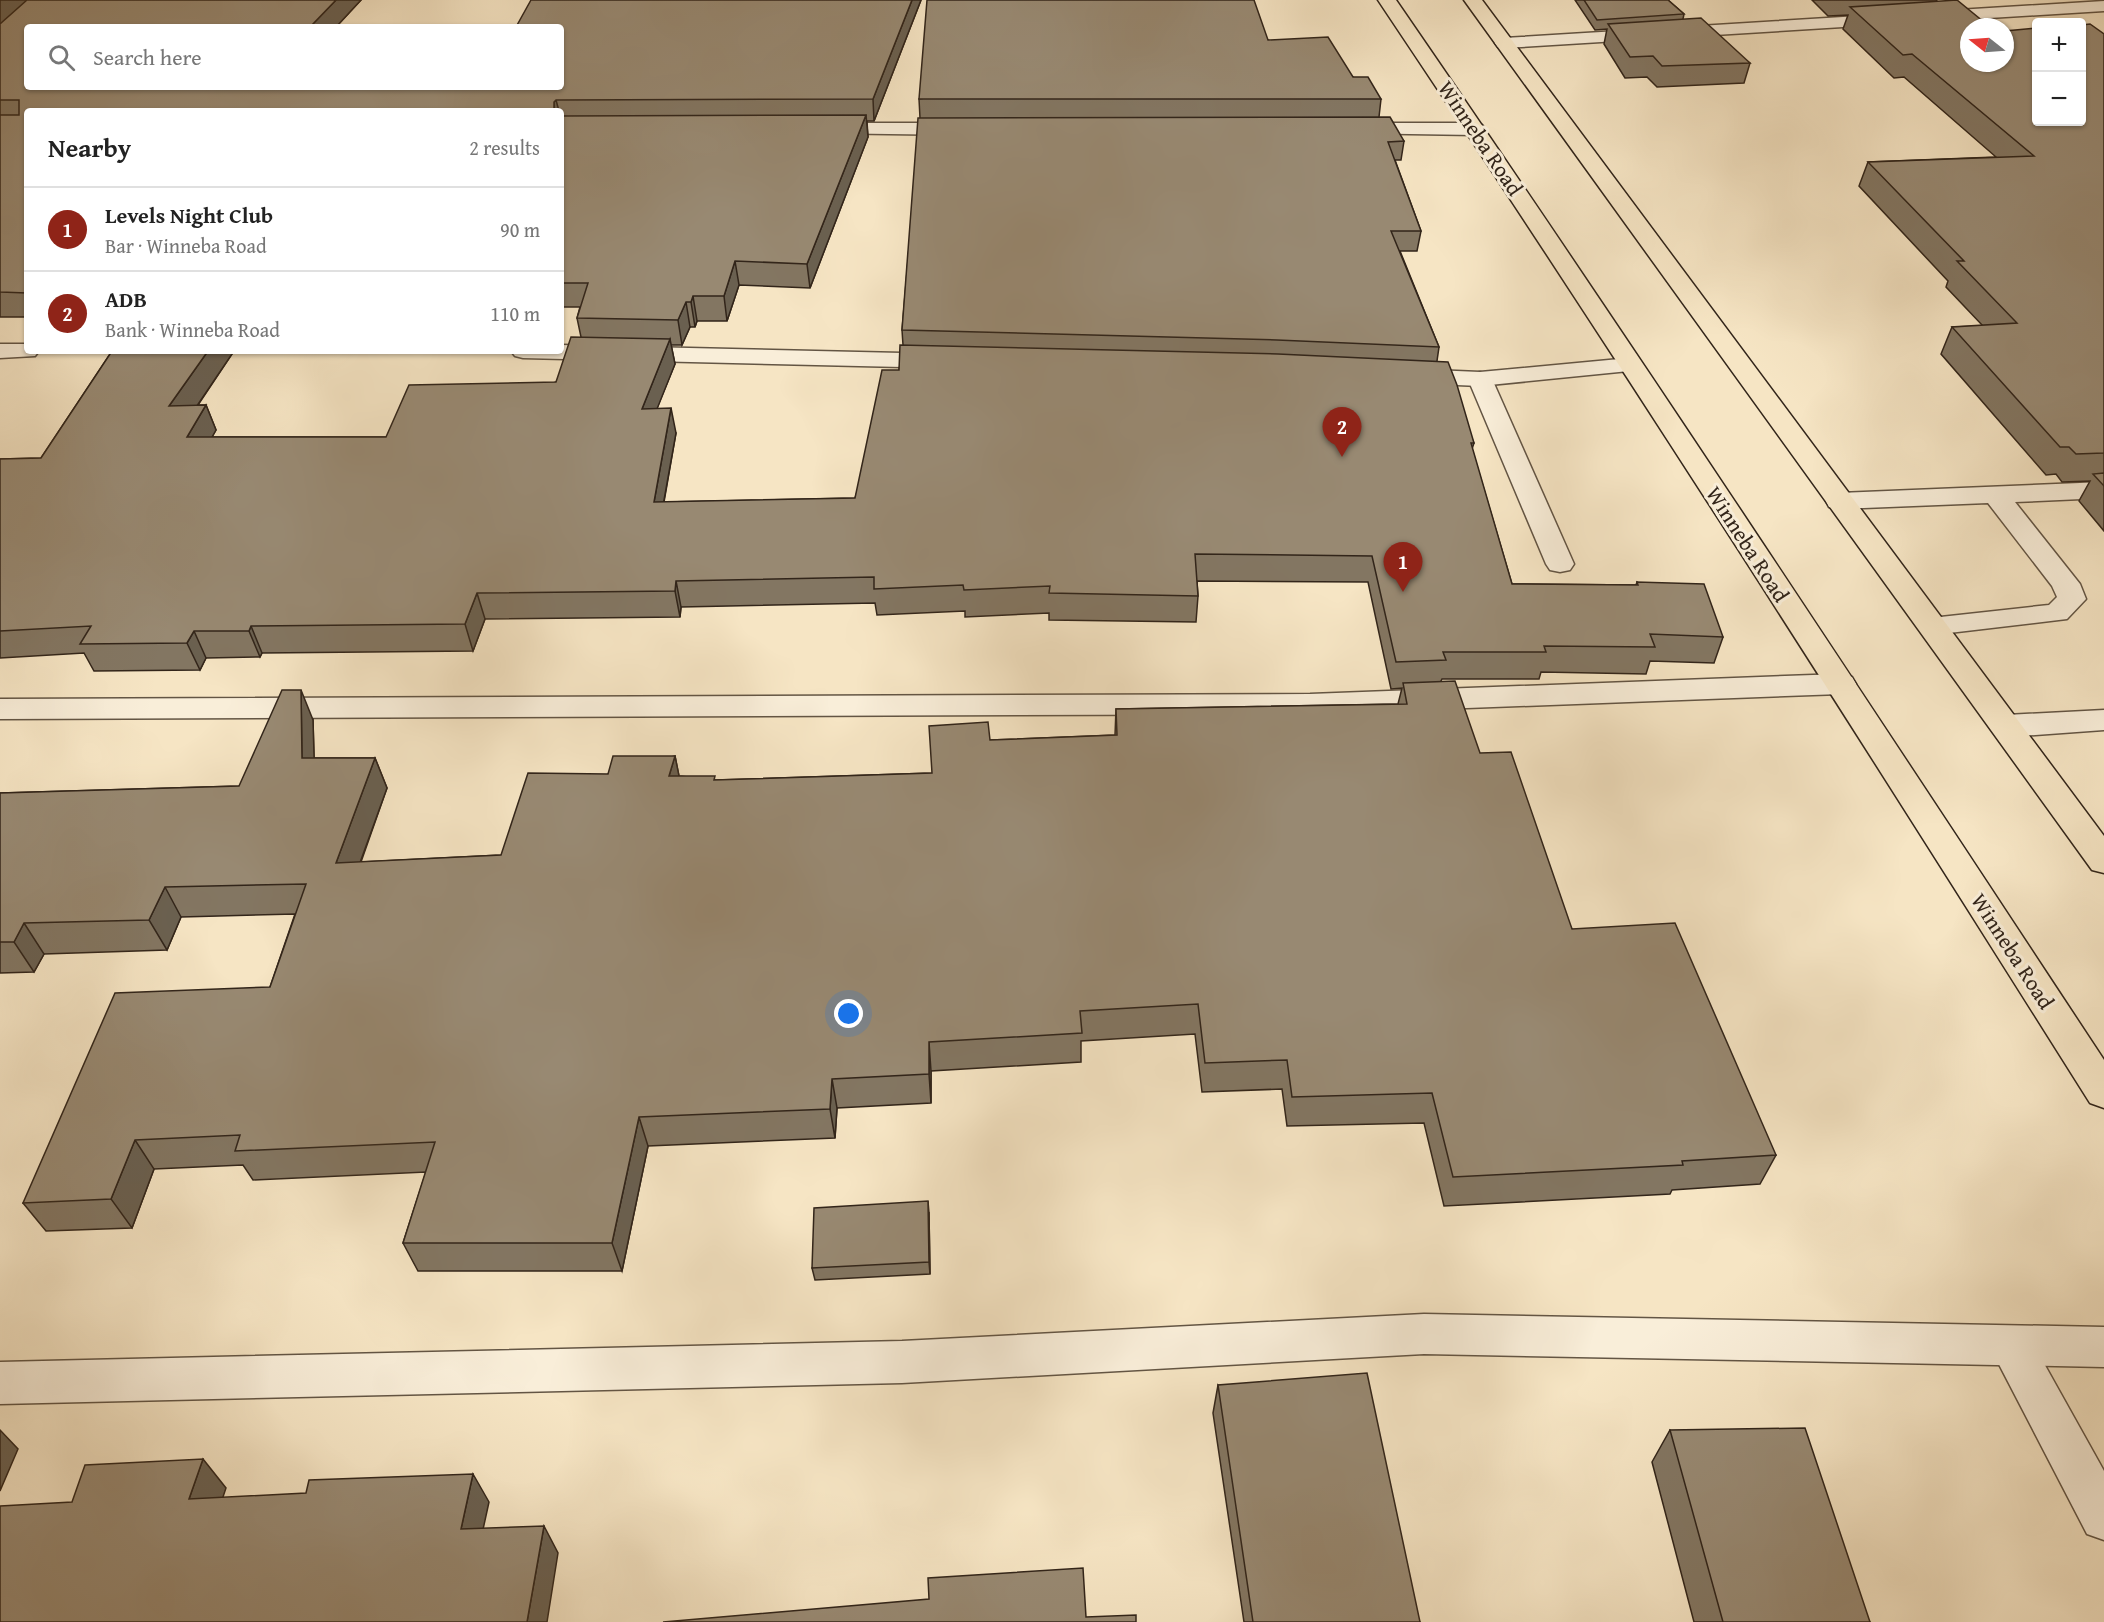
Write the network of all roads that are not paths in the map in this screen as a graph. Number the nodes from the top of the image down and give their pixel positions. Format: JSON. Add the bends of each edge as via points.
{"nodes":[{"id":1,"x":1387,"y":0,"type":"edge"},
{"id":2,"x":1473,"y":0,"type":"edge"},
{"id":3,"x":2036,"y":5,"type":"edge"},
{"id":4,"x":2104,"y":6,"type":"edge"},
{"id":5,"x":2055,"y":18,"type":"edge"},
{"id":6,"x":1504,"y":43,"type":"junction"},
{"id":7,"x":810,"y":129,"type":"edge"},
{"id":8,"x":976,"y":129,"type":"edge"},
{"id":9,"x":1333,"y":129,"type":"edge"},
{"id":10,"x":1475,"y":129,"type":"junction"},
{"id":11,"x":0,"y":351,"type":"edge"},
{"id":12,"x":24,"y":351,"type":"edge"},
{"id":13,"x":564,"y":352,"type":"edge"},
{"id":14,"x":965,"y":362,"type":"edge"},
{"id":15,"x":1630,"y":365,"type":"junction"},
{"id":16,"x":1389,"y":375,"type":"edge"},
{"id":17,"x":1480,"y":379,"type":"junction"},
{"id":18,"x":2104,"y":490,"type":"edge"},
{"id":19,"x":1996,"y":495,"type":"junction"},
{"id":20,"x":1839,"y":501,"type":"junction"},
{"id":21,"x":1560,"y":564,"type":"dead end"},
{"id":22,"x":1932,"y":626,"type":"junction"},
{"id":23,"x":1841,"y":684,"type":"junction"},
{"id":24,"x":0,"y":709,"type":"edge"},
{"id":25,"x":2104,"y":720,"type":"edge"},
{"id":26,"x":2006,"y":726,"type":"junction"},
{"id":27,"x":2104,"y":861,"type":"edge"},
{"id":28,"x":2104,"y":1092,"type":"edge"},
{"id":29,"x":2012,"y":1347,"type":"junction"},
{"id":30,"x":2104,"y":1347,"type":"edge"},
{"id":31,"x":0,"y":1383,"type":"edge"},
{"id":32,"x":2104,"y":1517,"type":"edge"}],
"edges":[{"from":1,"to":10,"type":"highway","name":"Winneba Road"},
{"from":2,"to":6,"type":"highway"},
{"from":3,"to":4,"type":"street"},
{"from":3,"to":5,"type":"street"},
{"from":3,"to":6,"type":"street"},
{"from":6,"to":20,"type":"highway"},
{"from":7,"to":8,"type":"street"},
{"from":9,"to":10,"type":"street"},
{"from":10,"to":15,"type":"highway","name":"Winneba Road"},
{"from":11,"to":12,"type":"street"},
{"from":13,"to":14,"type":"street"},
{"from":15,"to":17,"type":"street"},
{"from":15,"to":23,"type":"highway","name":"Winneba Road"},
{"from":16,"to":17,"type":"street"},
{"from":17,"to":21,"type":"street"},
{"from":18,"to":19,"type":"street"},
{"from":19,"to":20,"type":"street"},
{"from":19,"to":22,"type":"street","via":[[2066,584],[2072,599],[2057,614]]},
{"from":20,"to":22,"type":"highway"},
{"from":22,"to":26,"type":"highway"},
{"from":23,"to":24,"type":"street","via":[[1310,704]]},
{"from":23,"to":28,"type":"highway","name":"Winneba Road"},
{"from":25,"to":26,"type":"street"},
{"from":26,"to":27,"type":"highway"},
{"from":29,"to":30,"type":"street"},
{"from":29,"to":31,"type":"street","via":[[1424,1334],[902,1362]]},
{"from":29,"to":32,"type":"street"}]}
